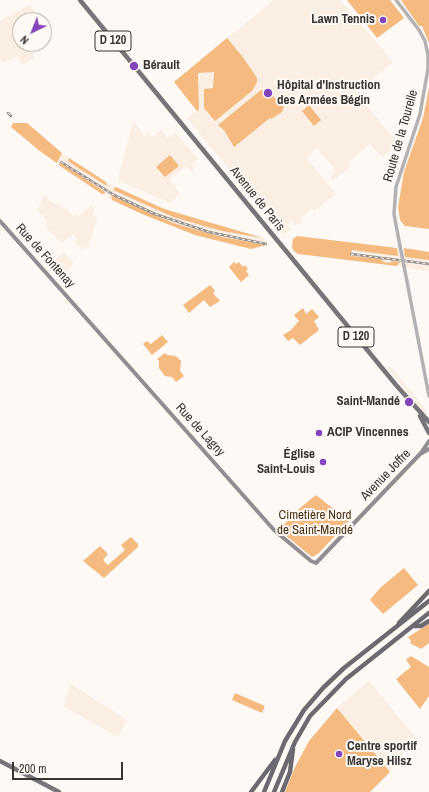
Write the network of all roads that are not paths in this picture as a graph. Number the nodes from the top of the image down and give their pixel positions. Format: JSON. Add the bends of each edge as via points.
{"nodes":[{"id":1,"x":80,"y":0,"type":"edge"},
{"id":2,"x":396,"y":0,"type":"edge"},
{"id":3,"x":0,"y":221,"type":"edge"},
{"id":4,"x":75,"y":305,"type":"joint"},
{"id":5,"x":429,"y":396,"type":"edge"},
{"id":6,"x":427,"y":421,"type":"edge"},
{"id":7,"x":429,"y":433,"type":"edge"},
{"id":8,"x":429,"y":441,"type":"edge"},
{"id":9,"x":429,"y":449,"type":"edge"},
{"id":10,"x":421,"y":453,"type":"junction"},
{"id":11,"x":316,"y":563,"type":"joint"},
{"id":12,"x":429,"y":591,"type":"edge"},
{"id":13,"x":429,"y":601,"type":"edge"},
{"id":14,"x":429,"y":613,"type":"edge"},
{"id":15,"x":429,"y":621,"type":"edge"},
{"id":16,"x":414,"y":626,"type":"junction"},
{"id":17,"x":387,"y":636,"type":"junction"},
{"id":18,"x":295,"y":742,"type":"junction"},
{"id":19,"x":280,"y":752,"type":"junction"},
{"id":20,"x":0,"y":761,"type":"edge"},
{"id":21,"x":59,"y":792,"type":"edge"},
{"id":22,"x":251,"y":792,"type":"edge"},
{"id":23,"x":264,"y":792,"type":"edge"},
{"id":24,"x":274,"y":792,"type":"edge"},
{"id":25,"x":282,"y":792,"type":"edge"}],
"edges":[{"from":1,"to":6,"type":"main road","name":"Avenue de Paris","number":"D 120"},
{"from":2,"to":5,"type":"street","name":"Route de la Tourelle","bridge":true,"via":[[419,30],[426,45],[428,69],[420,114],[396,187],[394,208]]},
{"from":3,"to":4,"type":"main road","name":"Rue de Fontenay"},
{"from":4,"to":11,"type":"main road","name":"Rue de Lagny","via":[[274,530]]},
{"from":6,"to":7,"type":"main road","name":"Avenue de Paris","number":"D 120"},
{"from":8,"to":10,"type":"main road"},
{"from":9,"to":10,"type":"main road"},
{"from":10,"to":11,"type":"main road","name":"Avenue Joffre"},
{"from":12,"to":17,"type":"highway"},
{"from":13,"to":17,"type":"highway"},
{"from":14,"to":16,"type":"highway"},
{"from":15,"to":16,"type":"highway","via":[[421,626]]},
{"from":16,"to":18,"type":"highway","via":[[346,679],[310,716]]},
{"from":17,"to":19,"type":"highway","via":[[344,668],[323,688],[304,710]]},
{"from":18,"to":24,"type":"highway"},
{"from":18,"to":25,"type":"highway","via":[[290,772]]},
{"from":19,"to":22,"type":"highway"},
{"from":19,"to":23,"type":"highway"},
{"from":20,"to":21,"type":"main road"}]}
